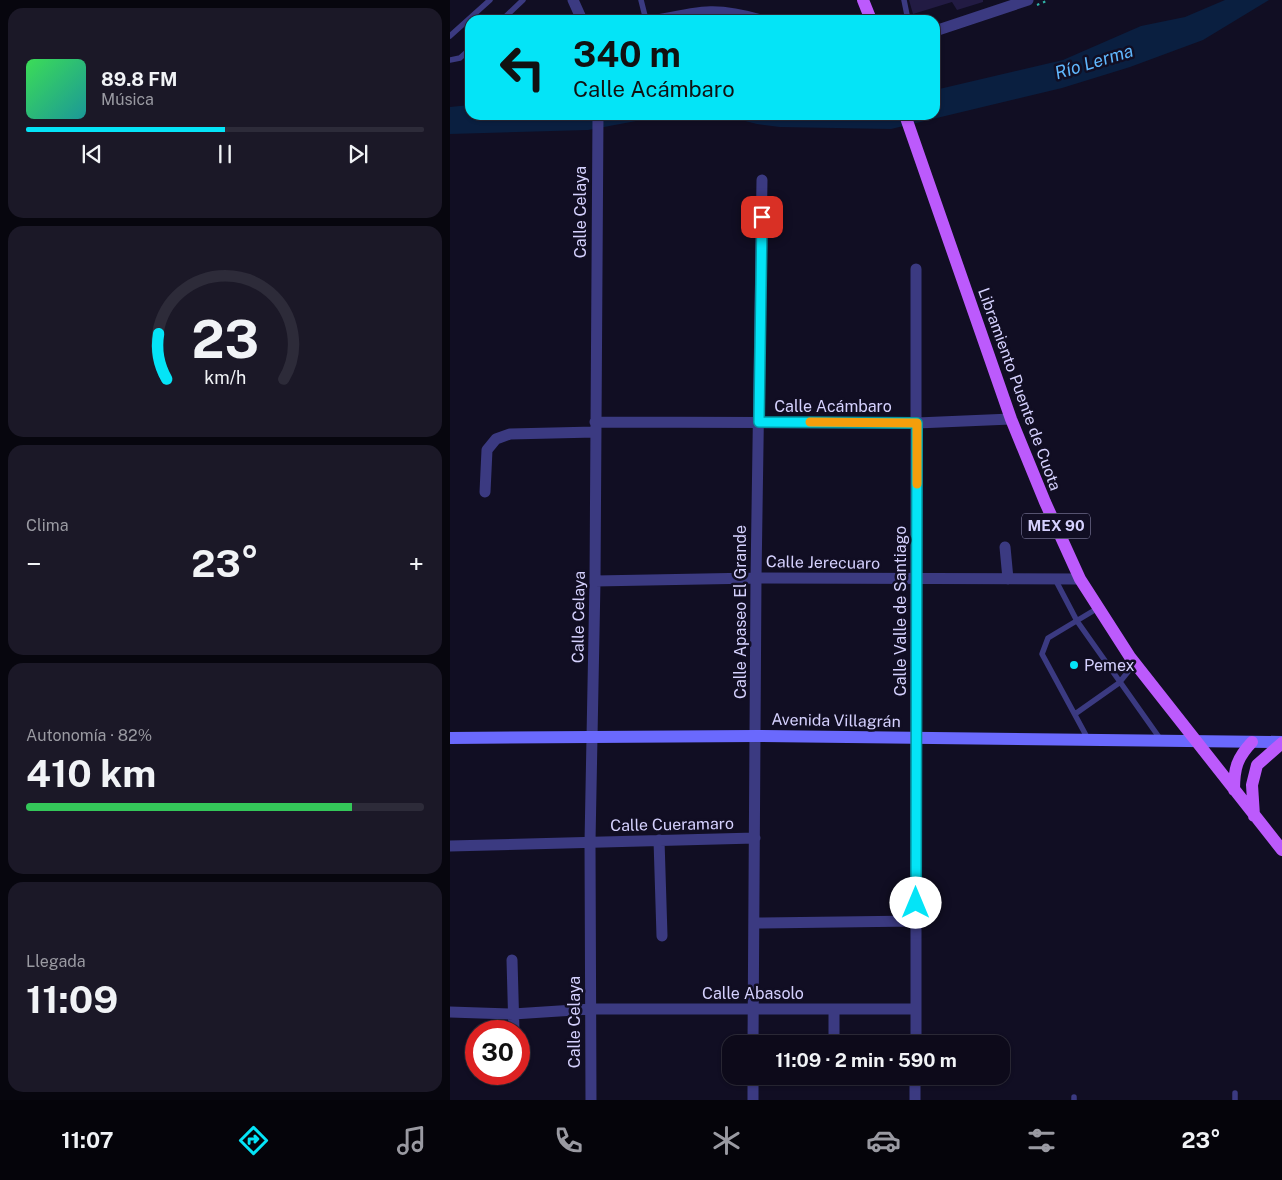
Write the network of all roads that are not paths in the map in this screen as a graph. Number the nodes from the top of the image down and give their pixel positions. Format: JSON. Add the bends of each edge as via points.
{"nodes":[{"id":1,"x":490,"y":0,"type":"edge"},
{"id":2,"x":523,"y":0,"type":"edge"},
{"id":3,"x":573,"y":0,"type":"edge"},
{"id":4,"x":641,"y":0,"type":"edge"},
{"id":5,"x":863,"y":0,"type":"edge"},
{"id":6,"x":904,"y":0,"type":"edge"},
{"id":7,"x":1028,"y":0,"type":"edge"},
{"id":8,"x":1011,"y":3,"type":"edge"},
{"id":9,"x":473,"y":15,"type":"edge"},
{"id":10,"x":507,"y":15,"type":"edge"},
{"id":11,"x":580,"y":15,"type":"edge"},
{"id":12,"x":645,"y":15,"type":"edge"},
{"id":13,"x":682,"y":15,"type":"edge"},
{"id":14,"x":745,"y":15,"type":"edge"},
{"id":15,"x":868,"y":15,"type":"edge"},
{"id":16,"x":907,"y":15,"type":"edge"},
{"id":17,"x":465,"y":22,"type":"edge"},
{"id":18,"x":940,"y":29,"type":"edge"},
{"id":19,"x":450,"y":36,"type":"edge"},
{"id":20,"x":465,"y":54,"type":"edge"},
{"id":21,"x":450,"y":60,"type":"edge"},
{"id":22,"x":598,"y":120,"type":"edge"},
{"id":23,"x":907,"y":120,"type":"edge"},
{"id":24,"x":762,"y":180,"type":"dead end"},
{"id":25,"x":916,"y":269,"type":"dead end"},
{"id":26,"x":1011,"y":419,"type":"junction"},
{"id":27,"x":759,"y":422,"type":"junction"},
{"id":28,"x":917,"y":423,"type":"junction"},
{"id":29,"x":595,"y":427,"type":"junction"},
{"id":30,"x":486,"y":492,"type":"dead end"},
{"id":31,"x":1005,"y":547,"type":"dead end"},
{"id":32,"x":756,"y":578,"type":"junction"},
{"id":33,"x":1055,"y":579,"type":"junction"},
{"id":34,"x":1080,"y":579,"type":"junction"},
{"id":35,"x":917,"y":580,"type":"junction"},
{"id":36,"x":1008,"y":580,"type":"junction"},
{"id":37,"x":595,"y":582,"type":"junction"},
{"id":38,"x":1098,"y":608,"type":"junction"},
{"id":39,"x":1077,"y":620,"type":"junction"},
{"id":40,"x":1135,"y":663,"type":"junction"},
{"id":41,"x":1119,"y":683,"type":"junction"},
{"id":42,"x":1075,"y":714,"type":"junction"},
{"id":43,"x":756,"y":736,"type":"junction"},
{"id":44,"x":592,"y":737,"type":"junction"},
{"id":45,"x":915,"y":737,"type":"junction"},
{"id":46,"x":450,"y":738,"type":"edge"},
{"id":47,"x":1089,"y":740,"type":"junction"},
{"id":48,"x":1162,"y":742,"type":"junction"},
{"id":49,"x":1197,"y":742,"type":"junction"},
{"id":50,"x":1252,"y":742,"type":"junction"},
{"id":51,"x":1282,"y":742,"type":"edge"},
{"id":52,"x":1234,"y":790,"type":"junction"},
{"id":53,"x":1254,"y":816,"type":"junction"},
{"id":54,"x":755,"y":838,"type":"junction"},
{"id":55,"x":659,"y":840,"type":"junction"},
{"id":56,"x":590,"y":842,"type":"junction"},
{"id":57,"x":450,"y":846,"type":"edge"},
{"id":58,"x":1282,"y":850,"type":"edge"},
{"id":59,"x":916,"y":921,"type":"junction"},
{"id":60,"x":755,"y":923,"type":"junction"},
{"id":61,"x":662,"y":936,"type":"dead end"},
{"id":62,"x":512,"y":960,"type":"dead end"},
{"id":63,"x":590,"y":1009,"type":"junction"},
{"id":64,"x":753,"y":1009,"type":"junction"},
{"id":65,"x":834,"y":1009,"type":"junction"},
{"id":66,"x":916,"y":1009,"type":"junction"},
{"id":67,"x":450,"y":1012,"type":"edge"},
{"id":68,"x":513,"y":1014,"type":"junction"},
{"id":69,"x":513,"y":1020,"type":"edge"},
{"id":70,"x":753,"y":1035,"type":"edge"},
{"id":71,"x":834,"y":1035,"type":"edge"},
{"id":72,"x":916,"y":1035,"type":"edge"},
{"id":73,"x":753,"y":1085,"type":"edge"},
{"id":74,"x":915,"y":1085,"type":"edge"},
{"id":75,"x":591,"y":1100,"type":"edge"},
{"id":76,"x":753,"y":1100,"type":"edge"},
{"id":77,"x":915,"y":1100,"type":"edge"}],
"edges":[{"from":1,"to":9,"type":"lane"},
{"from":2,"to":10,"type":"lane"},
{"from":3,"to":11,"type":"street"},
{"from":4,"to":12,"type":"lane"},
{"from":5,"to":15,"type":"main road"},
{"from":6,"to":16,"type":"lane"},
{"from":7,"to":8,"type":"street"},
{"from":8,"to":18,"type":"street"},
{"from":13,"to":14,"type":"street","via":[[707,10]]},
{"from":17,"to":19,"type":"lane"},
{"from":20,"to":21,"type":"lane"},
{"from":22,"to":29,"type":"street","name":"Calle Celaya"},
{"from":23,"to":26,"type":"main road","name":"Libramiento Puente de Cuota","number":"MEX 90"},
{"from":24,"to":27,"type":"street","name":"Calle Apaseo El Grande"},
{"from":25,"to":28,"type":"street","name":"Calle Valle de Santiago"},
{"from":26,"to":28,"type":"street","name":"Calle Acámbaro"},
{"from":26,"to":34,"type":"main road","name":"Libramiento Puente de Cuota","number":"MEX 90","via":[[1044,502]]},
{"from":27,"to":28,"type":"street","name":"Calle Acámbaro"},
{"from":27,"to":29,"type":"street","name":"Calle Acámbaro"},
{"from":27,"to":32,"type":"street","name":"Calle Apaseo El Grande"},
{"from":28,"to":35,"type":"street","name":"Calle Valle de Santiago"},
{"from":29,"to":30,"type":"street","name":"Calle Acámbaro","via":[[510,434],[496,439],[487,450]]},
{"from":29,"to":37,"type":"street","name":"Calle Celaya"},
{"from":31,"to":36,"type":"street"},
{"from":32,"to":35,"type":"street","name":"Calle Jerecuaro"},
{"from":32,"to":37,"type":"street","name":"Calle Jerecuaro"},
{"from":32,"to":43,"type":"street","name":"Calle Apaseo El Grande"},
{"from":33,"to":34,"type":"street","name":"Calle Jerecuaro"},
{"from":33,"to":36,"type":"street","name":"Calle Jerecuaro"},
{"from":33,"to":39,"type":"lane"},
{"from":34,"to":38,"type":"main road","name":"Libramiento Puente de Cuota","number":"MEX 90"},
{"from":35,"to":36,"type":"street","name":"Calle Jerecuaro"},
{"from":35,"to":45,"type":"street","name":"Calle Valle de Santiago"},
{"from":37,"to":44,"type":"street","name":"Calle Celaya"},
{"from":38,"to":39,"type":"lane"},
{"from":38,"to":40,"type":"main road","name":"Libramiento Puente de Cuota","number":"MEX 90"},
{"from":39,"to":41,"type":"lane"},
{"from":39,"to":42,"type":"lane","via":[[1048,638],[1042,654]]},
{"from":40,"to":41,"type":"lane"},
{"from":40,"to":49,"type":"main road","name":"Libramiento Puente de Cuota","number":"MEX 90"},
{"from":41,"to":42,"type":"lane"},
{"from":41,"to":48,"type":"lane"},
{"from":42,"to":47,"type":"lane"},
{"from":43,"to":44,"type":"street","name":"Avenida Villagrán"},
{"from":43,"to":45,"type":"street","name":"Avenida Villagrán"},
{"from":43,"to":54,"type":"street","name":"Calle Apaseo El Grande"},
{"from":44,"to":46,"type":"street","name":"Avenida Villagrán"},
{"from":44,"to":56,"type":"street","name":"Calle Celaya"},
{"from":45,"to":47,"type":"street","name":"Avenida Villagrán"},
{"from":45,"to":59,"type":"street","name":"Calle Valle de Santiago"},
{"from":47,"to":48,"type":"street","name":"Avenida Villagrán"},
{"from":48,"to":49,"type":"street","name":"Avenida Villagrán"},
{"from":49,"to":50,"type":"street","name":"Avenida Villagrán"},
{"from":49,"to":52,"type":"main road","name":"Libramiento Puente de Cuota","number":"MEX 90"},
{"from":50,"to":51,"type":"street","name":"Avenida Villagrán"},
{"from":50,"to":52,"type":"main road","via":[[1241,754],[1234,773]]},
{"from":51,"to":53,"type":"main road","via":[[1257,765],[1252,785]]},
{"from":52,"to":53,"type":"main road","name":"Libramiento Puente de Cuota","number":"MEX 90"},
{"from":53,"to":58,"type":"main road","name":"Libramiento Puente de Cuota","number":"MEX 90"},
{"from":54,"to":55,"type":"street","name":"Calle Cueramaro"},
{"from":54,"to":60,"type":"street","name":"Calle Apaseo El Grande"},
{"from":55,"to":56,"type":"street","name":"Calle Cueramaro"},
{"from":55,"to":61,"type":"street"},
{"from":56,"to":57,"type":"street","name":"Calle Cueramaro"},
{"from":56,"to":63,"type":"street","name":"Calle Celaya"},
{"from":59,"to":60,"type":"street"},
{"from":59,"to":66,"type":"street","name":"Calle Valle de Santiago"},
{"from":60,"to":64,"type":"street","name":"Calle Apaseo El Grande"},
{"from":62,"to":68,"type":"street"},
{"from":63,"to":64,"type":"street","name":"Calle Abasolo"},
{"from":63,"to":68,"type":"street","name":"Calle Abasolo"},
{"from":63,"to":75,"type":"street","name":"Calle Celaya"},
{"from":64,"to":65,"type":"street","name":"Calle Abasolo"},
{"from":64,"to":70,"type":"street","name":"Calle Apaseo El Grande"},
{"from":65,"to":66,"type":"street","name":"Calle Abasolo"},
{"from":65,"to":71,"type":"street"},
{"from":66,"to":72,"type":"street","name":"Calle Valle de Santiago"},
{"from":67,"to":68,"type":"street","name":"Calle Abasolo"},
{"from":68,"to":69,"type":"street"},
{"from":73,"to":76,"type":"street"},
{"from":74,"to":77,"type":"street"}]}
